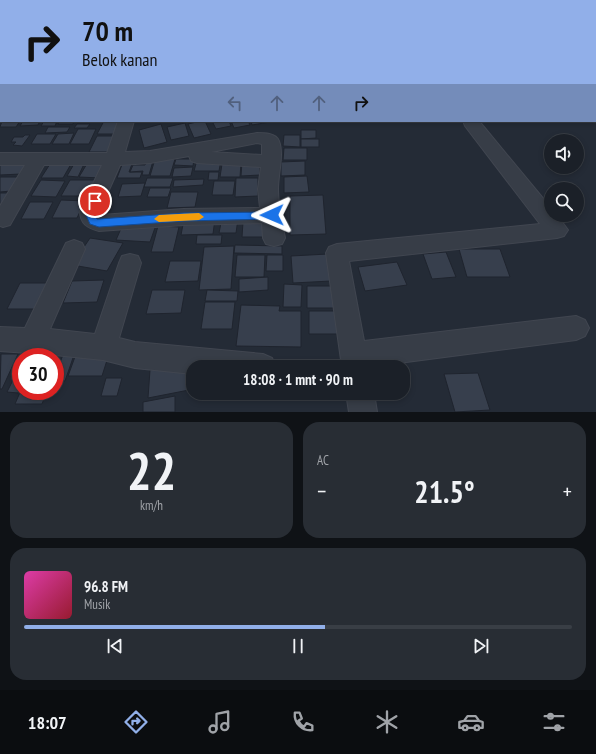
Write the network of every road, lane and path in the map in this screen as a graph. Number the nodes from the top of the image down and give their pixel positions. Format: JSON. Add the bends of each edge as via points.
{"nodes":[{"id":1,"x":126,"y":122,"type":"edge"},
{"id":2,"x":471,"y":122,"type":"dead end"},
{"id":3,"x":0,"y":159,"type":"edge"},
{"id":4,"x":38,"y":159,"type":"junction"},
{"id":5,"x":114,"y":159,"type":"junction"},
{"id":6,"x":272,"y":215,"type":"junction"},
{"id":7,"x":3,"y":219,"type":"dead end"},
{"id":8,"x":274,"y":238,"type":"dead end"},
{"id":9,"x":74,"y":249,"type":"dead end"},
{"id":10,"x":130,"y":263,"type":"dead end"},
{"id":11,"x":576,"y":328,"type":"dead end"},
{"id":12,"x":0,"y":339,"type":"edge"},
{"id":13,"x":32,"y":342,"type":"junction"},
{"id":14,"x":103,"y":347,"type":"junction"},
{"id":15,"x":354,"y":360,"type":"edge"},
{"id":16,"x":361,"y":360,"type":"edge"},
{"id":17,"x":186,"y":361,"type":"edge"},
{"id":18,"x":361,"y":400,"type":"edge"},
{"id":19,"x":363,"y":412,"type":"edge"}],
"edges":[{"from":1,"to":5,"type":"street"},
{"from":2,"to":15,"type":"street","via":[[556,230],[337,253]]},
{"from":3,"to":4,"type":"street"},
{"from":4,"to":5,"type":"street"},
{"from":4,"to":7,"type":"street"},
{"from":5,"to":6,"type":"street","via":[[166,155],[261,138],[271,142],[268,189]]},
{"from":5,"to":6,"type":"street","via":[[91,208],[91,217],[96,222]]},
{"from":6,"to":8,"type":"street"},
{"from":9,"to":13,"type":"street"},
{"from":10,"to":14,"type":"street"},
{"from":11,"to":16,"type":"street"},
{"from":12,"to":13,"type":"street"},
{"from":13,"to":14,"type":"street"},
{"from":14,"to":17,"type":"street","via":[[135,355]]},
{"from":18,"to":19,"type":"street"}]}
